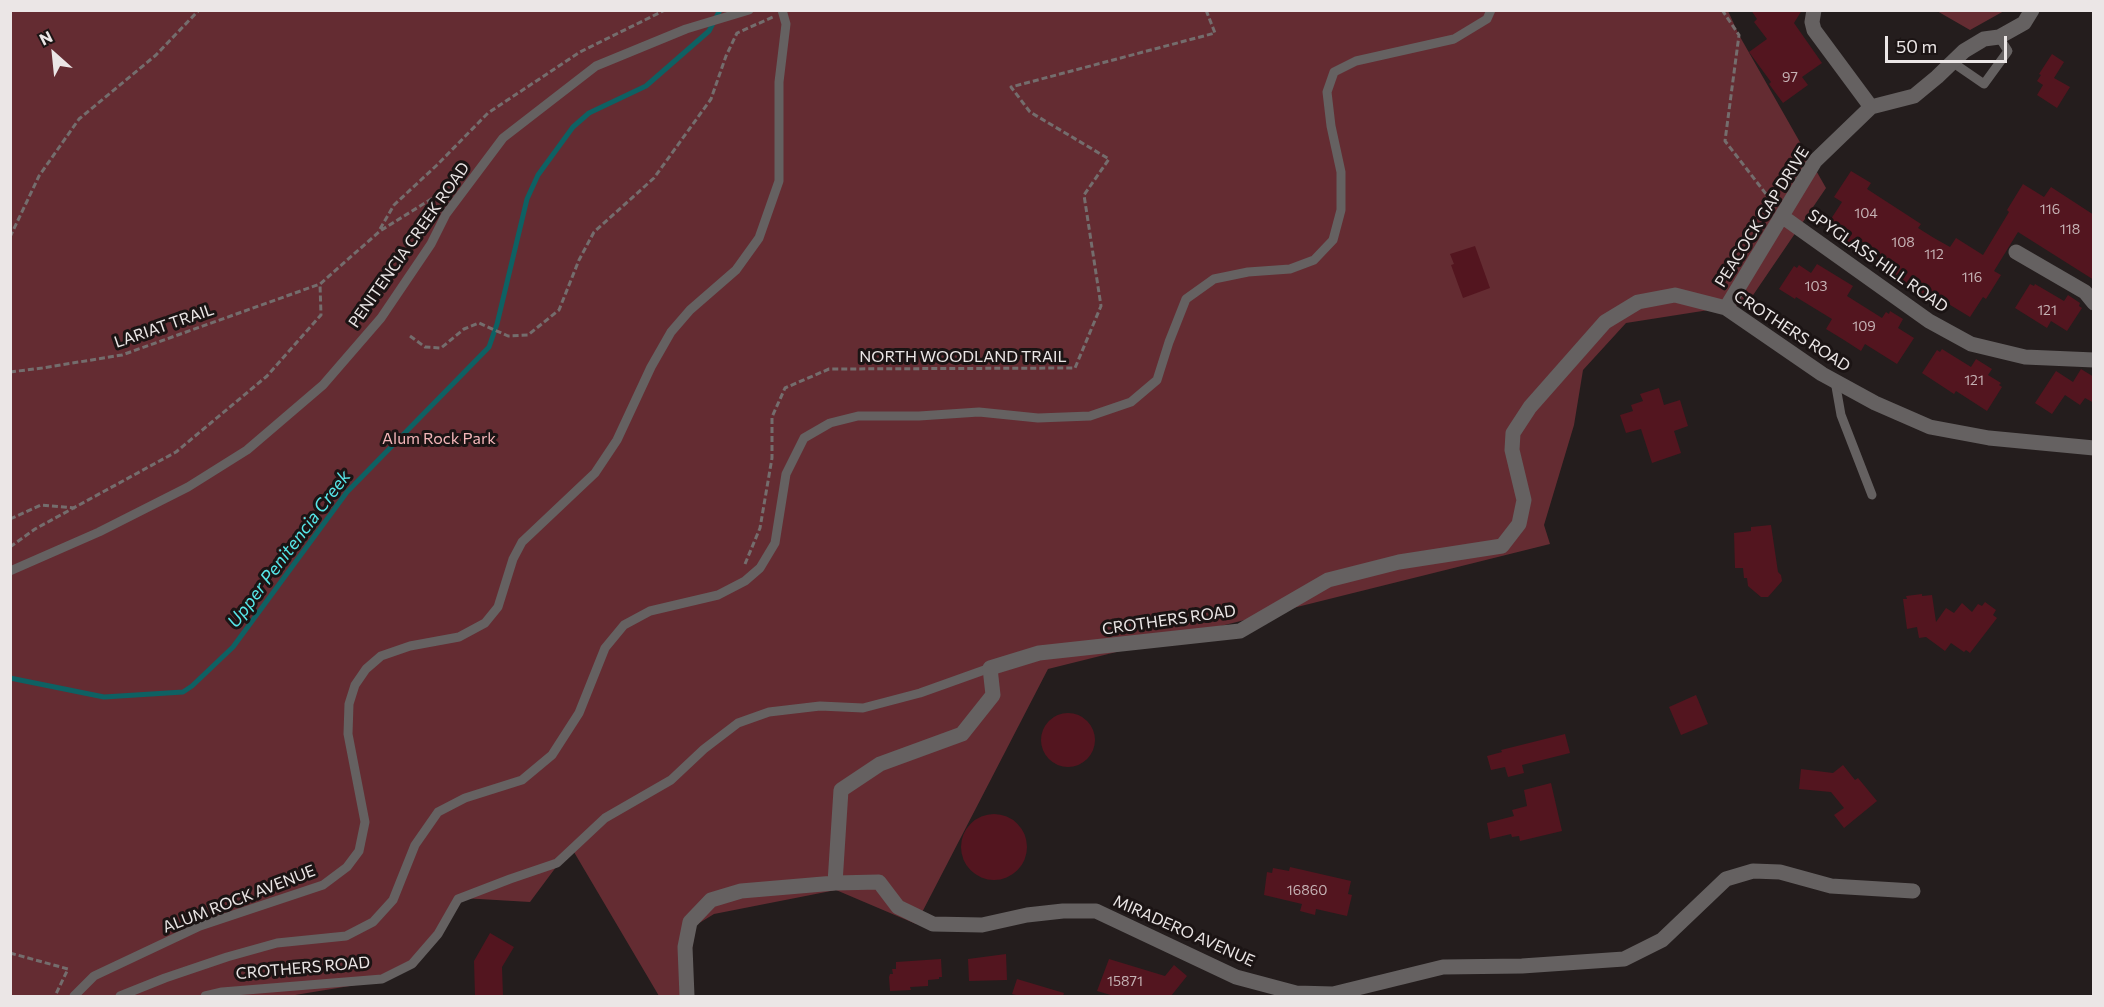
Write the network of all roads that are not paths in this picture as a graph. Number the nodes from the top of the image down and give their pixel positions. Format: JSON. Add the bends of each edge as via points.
{"nodes":[{"id":1,"x":749,"y":10,"type":"edge"},
{"id":2,"x":1491,"y":10,"type":"edge"},
{"id":3,"x":1814,"y":10,"type":"edge"},
{"id":4,"x":2032,"y":10,"type":"edge"},
{"id":5,"x":782,"y":12,"type":"edge"},
{"id":6,"x":1999,"y":37,"type":"junction"},
{"id":7,"x":1952,"y":62,"type":"junction"},
{"id":8,"x":1871,"y":107,"type":"junction"},
{"id":9,"x":1783,"y":217,"type":"junction"},
{"id":10,"x":2016,"y":252,"type":"dead end"},
{"id":11,"x":2094,"y":303,"type":"edge"},
{"id":12,"x":1726,"y":308,"type":"junction"},
{"id":13,"x":2094,"y":360,"type":"edge"},
{"id":14,"x":1835,"y":381,"type":"junction"},
{"id":15,"x":2094,"y":448,"type":"edge"},
{"id":16,"x":1872,"y":495,"type":"dead end"},
{"id":17,"x":10,"y":571,"type":"edge"},
{"id":18,"x":990,"y":668,"type":"junction"},
{"id":19,"x":835,"y":883,"type":"junction"},
{"id":20,"x":1913,"y":891,"type":"dead end"},
{"id":21,"x":74,"y":996,"type":"edge"},
{"id":22,"x":120,"y":996,"type":"edge"},
{"id":23,"x":205,"y":996,"type":"edge"},
{"id":24,"x":687,"y":996,"type":"edge"}],
"edges":[{"from":1,"to":17,"type":"lane","name":"PENITENCIA CREEK ROAD","via":[[686,29],[596,66],[503,138],[446,214],[431,244],[381,318],[322,386],[247,450],[178,492]]},
{"from":2,"to":22,"type":"lane","via":[[1487,19],[1454,39],[1356,61],[1334,72],[1327,92],[1341,172],[1341,210],[1333,240],[1314,260],[1290,269],[1214,279],[1186,299],[1157,380],[1131,402],[1090,416],[1038,418],[979,412],[858,416],[830,423],[804,438],[786,474],[775,543],[760,568],[718,595],[650,611],[624,625],[605,648],[579,713],[552,755],[522,780],[465,798],[438,812],[416,845],[393,900],[373,922],[346,936],[277,943],[227,957]]},
{"from":3,"to":8,"type":"street","via":[[1814,30]]},
{"from":4,"to":6,"type":"street","name":"PEACOCK GAP DRIVE","via":[[2024,23]]},
{"from":5,"to":21,"type":"lane","name":"ALUM ROCK AVENUE","via":[[786,24],[779,81],[779,181],[759,238],[736,270],[670,332],[617,440],[595,473],[522,542],[498,607],[485,623],[459,637],[381,656],[355,685],[349,704],[348,734],[365,822],[359,851],[347,867],[323,885],[200,926],[94,976]]},
{"from":6,"to":7,"type":"street","name":"PEACOCK GAP DRIVE","via":[[1984,39]]},
{"from":6,"to":7,"type":"lane","via":[[2008,51],[1984,84]]},
{"from":7,"to":8,"type":"street","name":"PEACOCK GAP DRIVE","via":[[1914,96]]},
{"from":8,"to":9,"type":"street","name":"PEACOCK GAP DRIVE","via":[[1815,161]]},
{"from":9,"to":12,"type":"street","name":"PEACOCK GAP DRIVE"},
{"from":9,"to":13,"type":"street","name":"SPYGLASS HILL ROAD","via":[[1929,321],[1971,344],[2025,357]]},
{"from":10,"to":11,"type":"street","via":[[2085,292]]},
{"from":12,"to":14,"type":"street","name":"CROTHERS ROAD"},
{"from":12,"to":18,"type":"street","name":"CROTHERS ROAD","via":[[1675,295],[1638,302],[1605,322],[1530,407],[1513,433],[1512,450],[1524,500],[1519,524],[1502,546],[1399,562],[1328,580],[1240,631],[1039,653]]},
{"from":14,"to":15,"type":"street","name":"CROTHERS ROAD","via":[[1930,427],[1989,438]]},
{"from":14,"to":16,"type":"lane","via":[[1841,415]]},
{"from":18,"to":19,"type":"street","via":[[993,695],[962,734],[880,764],[840,790]]},
{"from":18,"to":23,"type":"lane","name":"CROTHERS ROAD","via":[[863,708],[820,706],[769,711],[738,723],[671,780],[604,818],[557,863],[458,899],[438,934],[412,964],[382,979]]},
{"from":19,"to":20,"type":"street","name":"MIRADERO AVENUE","via":[[879,882],[898,907],[933,924],[982,926],[1062,910],[1096,911],[1236,977],[1296,993],[1334,994],[1443,967],[1624,959],[1662,940],[1725,879],[1753,871],[1780,872],[1831,886]]},
{"from":19,"to":24,"type":"street","via":[[741,891],[711,900],[690,922],[685,947]]}]}
